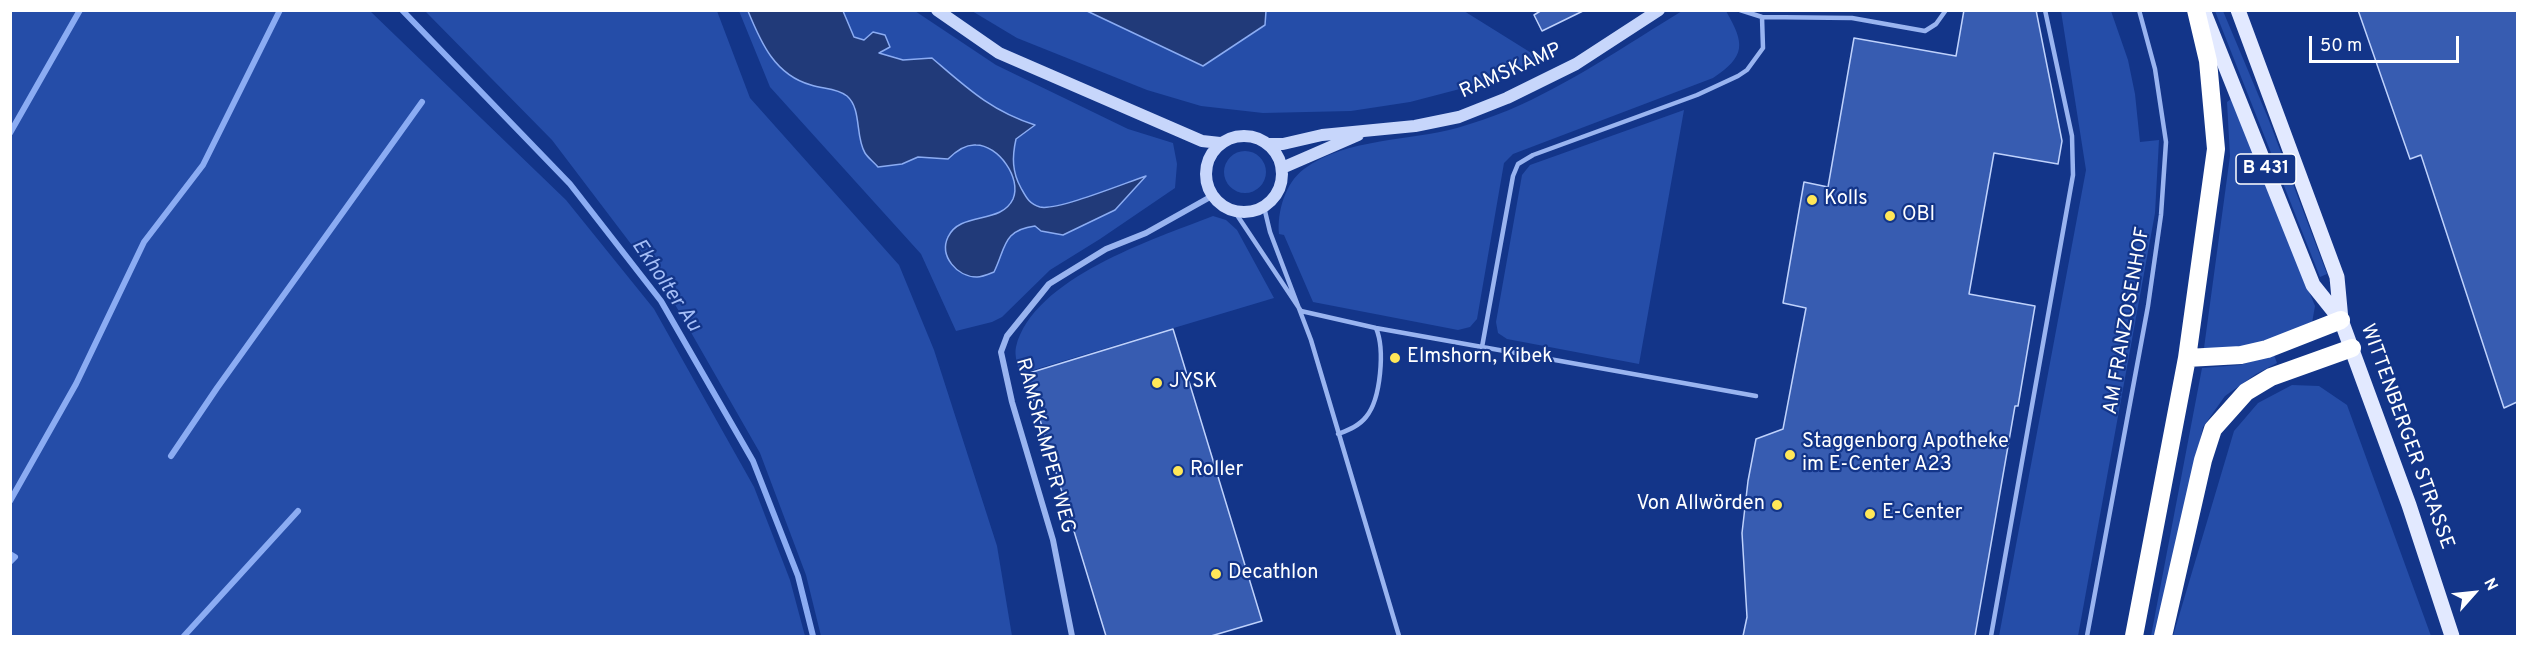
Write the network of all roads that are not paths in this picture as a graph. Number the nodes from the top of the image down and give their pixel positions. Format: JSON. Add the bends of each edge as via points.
{"nodes":[{"id":1,"x":937,"y":10,"type":"edge"},
{"id":2,"x":1659,"y":10,"type":"edge"},
{"id":3,"x":1740,"y":10,"type":"edge"},
{"id":4,"x":1946,"y":10,"type":"edge"},
{"id":5,"x":2045,"y":10,"type":"edge"},
{"id":6,"x":2139,"y":10,"type":"edge"},
{"id":7,"x":2196,"y":10,"type":"edge"},
{"id":8,"x":2203,"y":10,"type":"edge"},
{"id":9,"x":2238,"y":10,"type":"edge"},
{"id":10,"x":1762,"y":17,"type":"junction"},
{"id":11,"x":1366,"y":131,"type":"junction"},
{"id":12,"x":1220,"y":143,"type":"junction"},
{"id":13,"x":1268,"y":144,"type":"junction"},
{"id":14,"x":1282,"y":168,"type":"junction"},
{"id":15,"x":1212,"y":196,"type":"junction"},
{"id":16,"x":1264,"y":207,"type":"junction"},
{"id":17,"x":1235,"y":212,"type":"junction"},
{"id":18,"x":1301,"y":311,"type":"junction"},
{"id":19,"x":2341,"y":320,"type":"junction"},
{"id":20,"x":1376,"y":328,"type":"junction"},
{"id":21,"x":1482,"y":347,"type":"junction"},
{"id":22,"x":2352,"y":348,"type":"junction"},
{"id":23,"x":2187,"y":358,"type":"junction"},
{"id":24,"x":1756,"y":396,"type":"dead end"},
{"id":25,"x":1338,"y":434,"type":"junction"},
{"id":26,"x":1072,"y":636,"type":"edge"},
{"id":27,"x":1399,"y":636,"type":"edge"},
{"id":28,"x":1991,"y":636,"type":"edge"},
{"id":29,"x":2087,"y":636,"type":"edge"},
{"id":30,"x":2134,"y":636,"type":"edge"},
{"id":31,"x":2163,"y":636,"type":"edge"},
{"id":32,"x":2452,"y":636,"type":"edge"}],
"edges":[{"from":1,"to":12,"type":"street","name":"RAMSKAMP","via":[[999,53],[1202,141]]},
{"from":2,"to":11,"type":"street","name":"RAMSKAMP","via":[[1576,64],[1507,98],[1459,117]]},
{"from":3,"to":10,"type":"lane"},
{"from":4,"to":10,"type":"lane","via":[[1925,31],[1852,18]]},
{"from":5,"to":28,"type":"lane","via":[[2072,136],[2073,175]]},
{"from":6,"to":29,"type":"lane","name":"AM FRANZOSENHOF","via":[[2155,69],[2166,142],[2161,215]]},
{"from":7,"to":23,"type":"highway","via":[[2208,61],[2216,149]]},
{"from":8,"to":19,"type":"main road","name":"WITTENBERGER STRASSE","number":"B 431","via":[[2313,285]]},
{"from":9,"to":19,"type":"main road","name":"WITTENBERGER STRASSE","number":"B 431","via":[[2337,277]]},
{"from":10,"to":21,"type":"lane","via":[[1762,48],[1738,76],[1518,164]]},
{"from":11,"to":13,"type":"street","name":"RAMSKAMP"},
{"from":11,"to":14,"type":"street","name":"RAMSKAMP"},
{"from":12,"to":13,"type":"street","name":"RAMSKAMP","via":[[1244,135]]},
{"from":12,"to":15,"type":"street","via":[[1210,154],[1206,168]]},
{"from":13,"to":14,"type":"street","via":[[1278,154]]},
{"from":14,"to":16,"type":"street","via":[[1279,190]]},
{"from":15,"to":17,"type":"street"},
{"from":15,"to":26,"type":"street","name":"RAMSKAMPER WEG","via":[[1146,233],[1106,249],[1049,284],[1006,336],[1001,352],[1012,402],[1053,540]]},
{"from":16,"to":17,"type":"street","via":[[1250,213]]},
{"from":16,"to":18,"type":"lane"},
{"from":17,"to":18,"type":"lane"},
{"from":18,"to":20,"type":"lane"},
{"from":18,"to":25,"type":"lane"},
{"from":19,"to":22,"type":"main road","name":"WITTENBERGER STRASSE","number":"B 431"},
{"from":19,"to":23,"type":"highway","via":[[2266,349],[2241,355]]},
{"from":20,"to":21,"type":"lane"},
{"from":20,"to":25,"type":"lane","via":[[1383,357],[1371,408],[1362,421]]},
{"from":21,"to":24,"type":"lane"},
{"from":22,"to":31,"type":"highway","via":[[2271,376],[2246,392],[2213,429]]},
{"from":22,"to":32,"type":"main road","name":"WITTENBERGER STRASSE","number":"B 431"},
{"from":23,"to":30,"type":"highway"},
{"from":25,"to":27,"type":"lane"}]}
